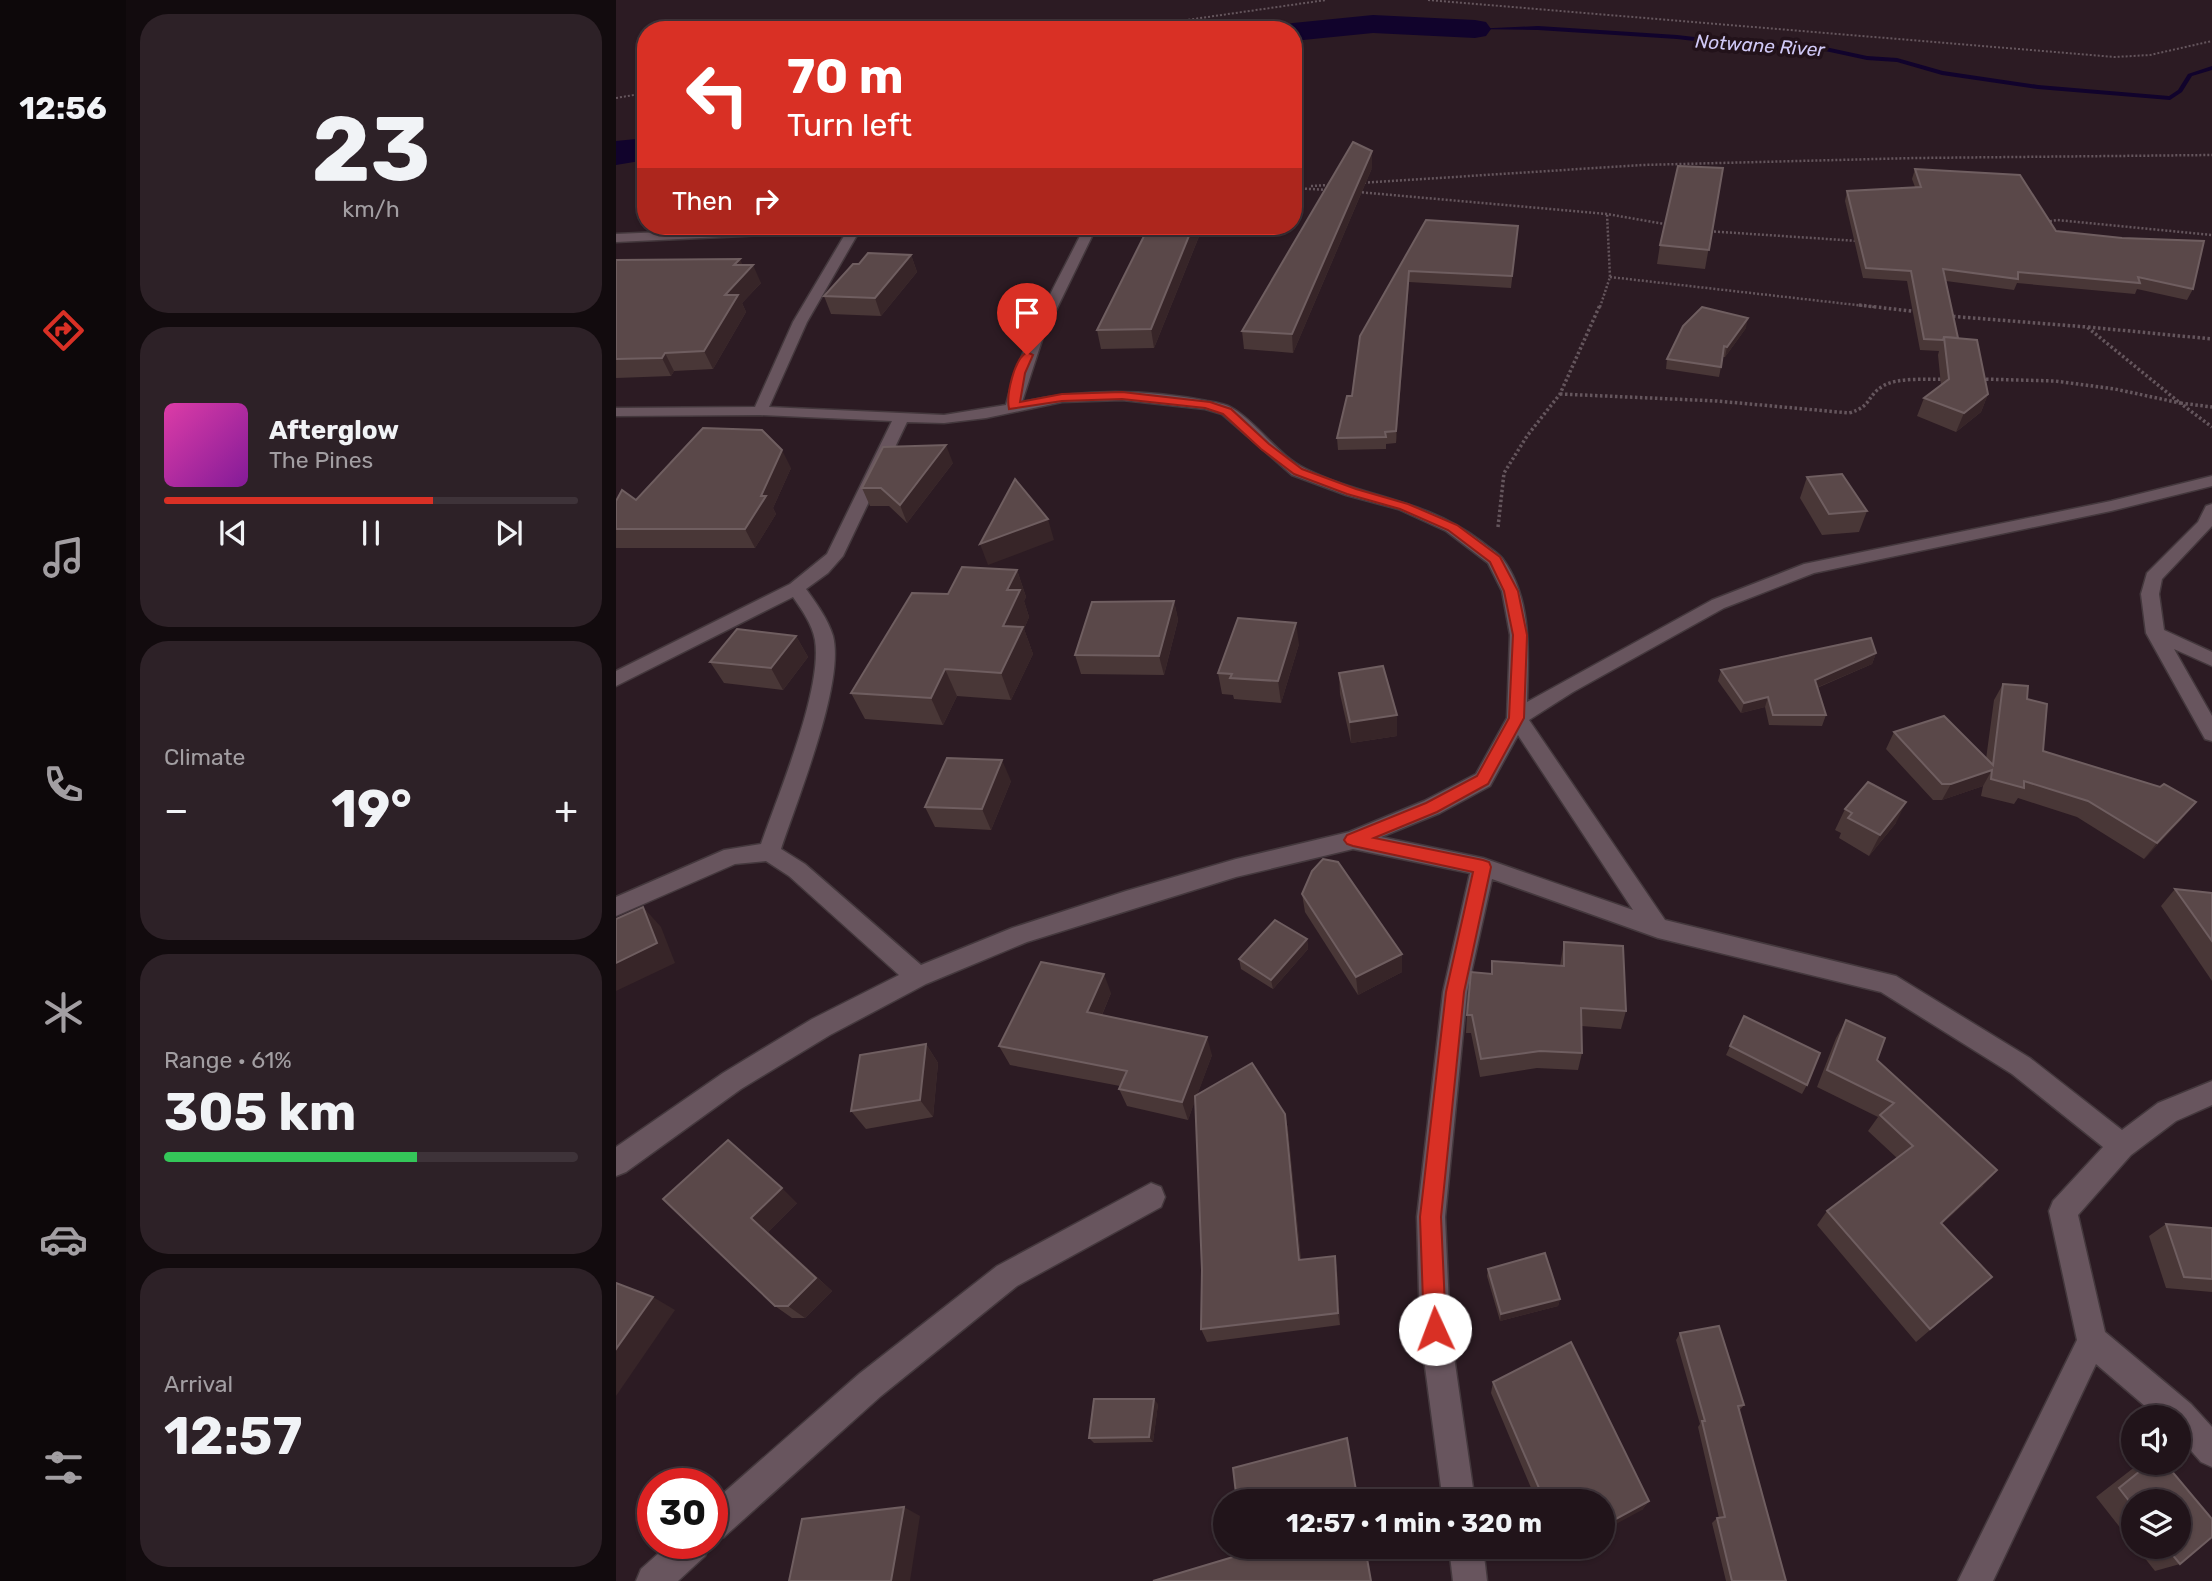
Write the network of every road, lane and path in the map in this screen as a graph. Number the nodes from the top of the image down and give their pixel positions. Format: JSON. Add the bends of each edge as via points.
{"nodes":[{"id":1,"x":1326,"y":0,"type":"edge"},
{"id":2,"x":1428,"y":0,"type":"edge"},
{"id":3,"x":1180,"y":21,"type":"edge"},
{"id":4,"x":2212,"y":41,"type":"edge"},
{"id":5,"x":637,"y":94,"type":"edge"},
{"id":6,"x":616,"y":97,"type":"edge"},
{"id":7,"x":2212,"y":155,"type":"edge"},
{"id":8,"x":1349,"y":184,"type":"edge"},
{"id":9,"x":1335,"y":185,"type":"edge"},
{"id":10,"x":1302,"y":187,"type":"edge"},
{"id":11,"x":1302,"y":189,"type":"edge"},
{"id":12,"x":1330,"y":191,"type":"edge"},
{"id":13,"x":1355,"y":192,"type":"edge"},
{"id":14,"x":1607,"y":214,"type":"junction"},
{"id":15,"x":1672,"y":226,"type":"edge"},
{"id":16,"x":2041,"y":228,"type":"edge"},
{"id":17,"x":1698,"y":230,"type":"edge"},
{"id":18,"x":688,"y":235,"type":"edge"},
{"id":19,"x":851,"y":235,"type":"edge"},
{"id":20,"x":1086,"y":235,"type":"edge"},
{"id":21,"x":2212,"y":235,"type":"edge"},
{"id":22,"x":616,"y":238,"type":"edge"},
{"id":23,"x":1861,"y":241,"type":"edge"},
{"id":24,"x":1610,"y":277,"type":"junction"},
{"id":25,"x":1919,"y":313,"type":"edge"},
{"id":26,"x":1945,"y":315,"type":"edge"},
{"id":27,"x":2087,"y":327,"type":"junction"},
{"id":28,"x":2212,"y":339,"type":"edge"},
{"id":29,"x":1947,"y":379,"type":"edge"},
{"id":30,"x":1972,"y":379,"type":"edge"},
{"id":31,"x":1560,"y":394,"type":"junction"},
{"id":32,"x":2180,"y":403,"type":"junction"},
{"id":33,"x":1013,"y":407,"type":"junction"},
{"id":34,"x":2212,"y":407,"type":"edge"},
{"id":35,"x":760,"y":411,"type":"junction"},
{"id":36,"x":616,"y":412,"type":"edge"},
{"id":37,"x":901,"y":419,"type":"junction"},
{"id":38,"x":2212,"y":427,"type":"edge"},
{"id":39,"x":2212,"y":481,"type":"edge"},
{"id":40,"x":2212,"y":509,"type":"edge"},
{"id":41,"x":1495,"y":560,"type":"junction"},
{"id":42,"x":796,"y":588,"type":"junction"},
{"id":43,"x":2155,"y":634,"type":"junction"},
{"id":44,"x":2212,"y":660,"type":"edge"},
{"id":45,"x":616,"y":679,"type":"edge"},
{"id":46,"x":1517,"y":718,"type":"junction"},
{"id":47,"x":2212,"y":734,"type":"edge"},
{"id":48,"x":1353,"y":840,"type":"junction"},
{"id":49,"x":769,"y":852,"type":"junction"},
{"id":50,"x":1483,"y":867,"type":"junction"},
{"id":51,"x":616,"y":907,"type":"edge"},
{"id":52,"x":1658,"y":928,"type":"junction"},
{"id":53,"x":918,"y":977,"type":"junction"},
{"id":54,"x":2212,"y":1093,"type":"edge"},
{"id":55,"x":2122,"y":1146,"type":"junction"},
{"id":56,"x":616,"y":1163,"type":"edge"},
{"id":57,"x":1151,"y":1197,"type":"dead end"},
{"id":58,"x":2092,"y":1341,"type":"junction"},
{"id":59,"x":2212,"y":1451,"type":"edge"},
{"id":60,"x":1457,"y":1489,"type":"edge"},
{"id":61,"x":728,"y":1511,"type":"edge"},
{"id":62,"x":677,"y":1559,"type":"edge"},
{"id":63,"x":1467,"y":1559,"type":"edge"},
{"id":64,"x":653,"y":1581,"type":"edge"},
{"id":65,"x":1470,"y":1581,"type":"edge"},
{"id":66,"x":1975,"y":1581,"type":"edge"}],
"edges":[{"from":1,"to":3,"type":"path"},
{"from":2,"to":4,"type":"path","via":[[2115,57],[2150,55]]},
{"from":5,"to":6,"type":"path"},
{"from":7,"to":8,"type":"path","via":[[1642,165]]},
{"from":9,"to":10,"type":"path"},
{"from":11,"to":12,"type":"path"},
{"from":13,"to":14,"type":"path"},
{"from":14,"to":15,"type":"path"},
{"from":14,"to":24,"type":"path"},
{"from":16,"to":21,"type":"path","via":[[2044,222],[2057,220]]},
{"from":17,"to":23,"type":"path"},
{"from":18,"to":22,"type":"street"},
{"from":19,"to":35,"type":"street","via":[[800,322]]},
{"from":20,"to":33,"type":"street","via":[[1042,319],[1020,373]]},
{"from":24,"to":25,"type":"path"},
{"from":24,"to":31,"type":"path"},
{"from":26,"to":27,"type":"path"},
{"from":27,"to":28,"type":"path"},
{"from":27,"to":32,"type":"path"},
{"from":29,"to":31,"type":"path","via":[[1889,383],[1879,388],[1864,409],[1849,413]]},
{"from":30,"to":32,"type":"path","via":[[2115,388]]},
{"from":31,"to":41,"type":"path","via":[[1504,473]]},
{"from":32,"to":34,"type":"path"},
{"from":32,"to":38,"type":"path"},
{"from":33,"to":37,"type":"street","via":[[944,419]]},
{"from":33,"to":41,"type":"street","via":[[1062,398],[1122,396],[1227,411],[1298,472],[1404,506],[1452,527]]},
{"from":35,"to":36,"type":"street"},
{"from":35,"to":37,"type":"street"},
{"from":37,"to":42,"type":"street","via":[[834,556]]},
{"from":39,"to":46,"type":"street","via":[[1810,568],[1718,604]]},
{"from":40,"to":43,"type":"street","via":[[2205,524],[2153,577],[2150,594]]},
{"from":41,"to":46,"type":"street","via":[[1511,591],[1520,635]]},
{"from":42,"to":45,"type":"street"},
{"from":42,"to":49,"type":"street","via":[[814,613],[825,643],[813,715]]},
{"from":43,"to":44,"type":"street"},
{"from":43,"to":47,"type":"street"},
{"from":46,"to":48,"type":"street","via":[[1483,780]]},
{"from":46,"to":52,"type":"street"},
{"from":48,"to":50,"type":"street"},
{"from":48,"to":53,"type":"street","via":[[1126,900],[1020,935]]},
{"from":49,"to":51,"type":"street","via":[[732,856]]},
{"from":49,"to":53,"type":"street","via":[[797,870]]},
{"from":50,"to":52,"type":"street"},
{"from":50,"to":60,"type":"street","via":[[1455,992],[1431,1217],[1435,1329]]},
{"from":52,"to":55,"type":"street","via":[[1887,983],[2021,1066]]},
{"from":53,"to":56,"type":"street","via":[[821,1027],[732,1081]]},
{"from":54,"to":55,"type":"street","via":[[2167,1112]]},
{"from":55,"to":58,"type":"street","via":[[2063,1211]]},
{"from":57,"to":61,"type":"street","via":[[1007,1276],[870,1385]]},
{"from":58,"to":59,"type":"street","via":[[2180,1415]]},
{"from":58,"to":66,"type":"street"},
{"from":62,"to":64,"type":"street"},
{"from":63,"to":65,"type":"street"}]}
